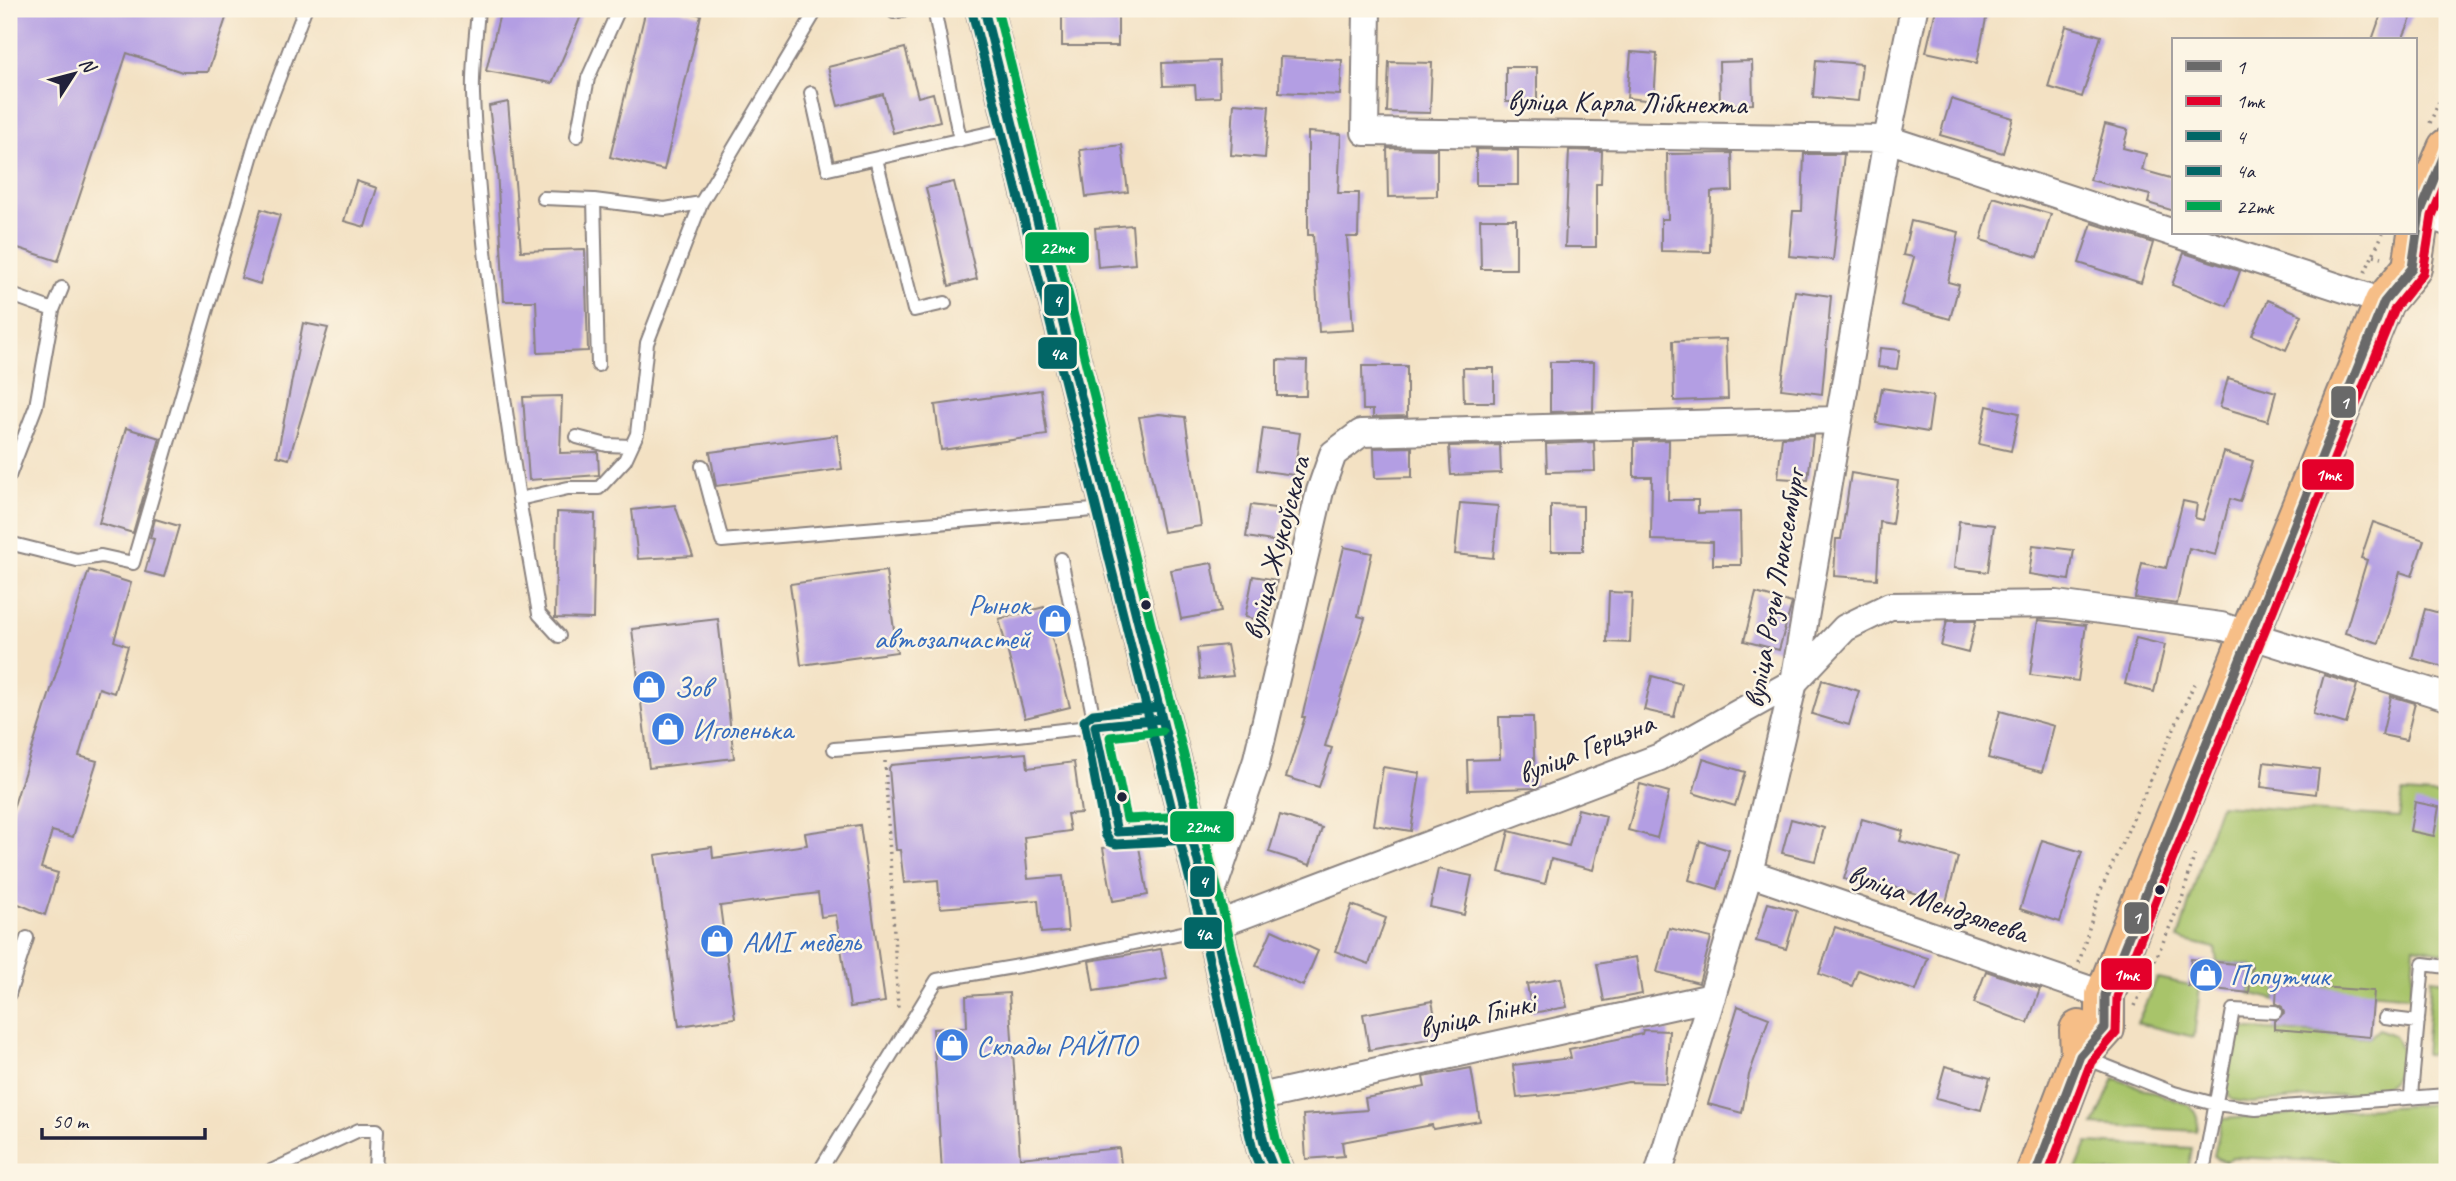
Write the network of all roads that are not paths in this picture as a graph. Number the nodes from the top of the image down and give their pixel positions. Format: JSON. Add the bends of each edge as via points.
{"nodes":[{"id":1,"x":305,"y":9,"type":"edge"},
{"id":2,"x":478,"y":9,"type":"edge"},
{"id":3,"x":620,"y":9,"type":"edge"},
{"id":4,"x":817,"y":9,"type":"edge"},
{"id":5,"x":908,"y":9,"type":"edge"},
{"id":6,"x":934,"y":9,"type":"edge"},
{"id":7,"x":984,"y":9,"type":"edge"},
{"id":8,"x":1367,"y":9,"type":"edge"},
{"id":9,"x":1914,"y":9,"type":"edge"},
{"id":10,"x":894,"y":12,"type":"dead end"},
{"id":11,"x":811,"y":93,"type":"dead end"},
{"id":12,"x":1017,"y":131,"type":"junction"},
{"id":13,"x":577,"y":136,"type":"dead end"},
{"id":14,"x":1887,"y":139,"type":"junction"},
{"id":15,"x":960,"y":140,"type":"junction"},
{"id":16,"x":2437,"y":140,"type":"edge"},
{"id":17,"x":876,"y":159,"type":"junction"},
{"id":18,"x":543,"y":198,"type":"dead end"},
{"id":19,"x":594,"y":200,"type":"junction"},
{"id":20,"x":701,"y":203,"type":"junction"},
{"id":21,"x":2422,"y":222,"type":"edge"},
{"id":22,"x":2172,"y":232,"type":"edge"},
{"id":23,"x":2177,"y":234,"type":"edge"},
{"id":24,"x":62,"y":288,"type":"dead end"},
{"id":25,"x":9,"y":294,"type":"edge"},
{"id":26,"x":2384,"y":302,"type":"junction"},
{"id":27,"x":945,"y":303,"type":"dead end"},
{"id":28,"x":52,"y":310,"type":"junction"},
{"id":29,"x":598,"y":365,"type":"dead end"},
{"id":30,"x":1837,"y":420,"type":"junction"},
{"id":31,"x":577,"y":438,"type":"dead end"},
{"id":32,"x":631,"y":446,"type":"junction"},
{"id":33,"x":702,"y":466,"type":"dead end"},
{"id":34,"x":9,"y":476,"type":"edge"},
{"id":35,"x":519,"y":499,"type":"junction"},
{"id":36,"x":1109,"y":508,"type":"junction"},
{"id":37,"x":9,"y":543,"type":"edge"},
{"id":38,"x":1061,"y":559,"type":"dead end"},
{"id":39,"x":2250,"y":635,"type":"junction"},
{"id":40,"x":559,"y":636,"type":"dead end"},
{"id":41,"x":1794,"y":682,"type":"junction"},
{"id":42,"x":2447,"y":697,"type":"edge"},
{"id":43,"x":1161,"y":719,"type":"junction"},
{"id":44,"x":1095,"y":726,"type":"junction"},
{"id":45,"x":834,"y":749,"type":"dead end"},
{"id":46,"x":1188,"y":828,"type":"junction"},
{"id":47,"x":1749,"y":873,"type":"junction"},
{"id":48,"x":1211,"y":916,"type":"junction"},
{"id":49,"x":27,"y":938,"type":"dead end"},
{"id":50,"x":2447,"y":967,"type":"edge"},
{"id":51,"x":9,"y":993,"type":"edge"},
{"id":52,"x":2105,"y":995,"type":"junction"},
{"id":53,"x":1712,"y":997,"type":"junction"},
{"id":54,"x":2275,"y":1012,"type":"dead end"},
{"id":55,"x":2385,"y":1018,"type":"dead end"},
{"id":56,"x":2418,"y":1022,"type":"junction"},
{"id":57,"x":2080,"y":1056,"type":"junction"},
{"id":58,"x":2447,"y":1095,"type":"edge"},
{"id":59,"x":2411,"y":1096,"type":"junction"},
{"id":60,"x":1256,"y":1098,"type":"junction"},
{"id":61,"x":2215,"y":1104,"type":"junction"},
{"id":62,"x":269,"y":1172,"type":"edge"},
{"id":63,"x":374,"y":1172,"type":"edge"},
{"id":64,"x":819,"y":1172,"type":"edge"},
{"id":65,"x":1275,"y":1172,"type":"edge"},
{"id":66,"x":1659,"y":1172,"type":"edge"},
{"id":67,"x":2036,"y":1172,"type":"edge"},
{"id":68,"x":2203,"y":1172,"type":"edge"}],
"edges":[{"from":1,"to":37,"type":"lane","via":[[260,127],[133,563],[101,556],[77,560]]},
{"from":2,"to":35,"type":"lane","via":[[473,92],[478,173]]},
{"from":3,"to":13,"type":"lane","via":[[589,78]]},
{"from":4,"to":20,"type":"lane"},
{"from":5,"to":10,"type":"lane"},
{"from":6,"to":15,"type":"lane"},
{"from":7,"to":12,"type":"main road"},
{"from":8,"to":14,"type":"street","name":"вуліца Карла Лібкнехта","via":[[1365,132]]},
{"from":9,"to":14,"type":"street","name":"вуліца Розы Люксембург"},
{"from":11,"to":17,"type":"lane","via":[[828,169]]},
{"from":12,"to":15,"type":"lane"},
{"from":12,"to":36,"type":"main road"},
{"from":14,"to":22,"type":"street","name":"вуліца Карла Лібкнехта"},
{"from":14,"to":30,"type":"street","name":"вуліца Розы Люксембург"},
{"from":15,"to":17,"type":"lane"},
{"from":16,"to":21,"type":"main road"},
{"from":17,"to":27,"type":"lane","via":[[914,310]]},
{"from":18,"to":19,"type":"lane"},
{"from":19,"to":20,"type":"lane","via":[[665,209]]},
{"from":19,"to":29,"type":"lane"},
{"from":20,"to":32,"type":"lane","via":[[647,343],[637,434]]},
{"from":21,"to":26,"type":"main road","via":[[2412,268]]},
{"from":23,"to":26,"type":"street","name":"вуліца Карла Лібкнехта"},
{"from":24,"to":28,"type":"lane"},
{"from":25,"to":28,"type":"lane"},
{"from":26,"to":39,"type":"main road"},
{"from":28,"to":34,"type":"lane","via":[[36,406]]},
{"from":30,"to":41,"type":"street","name":"вуліца Розы Люксембург"},
{"from":30,"to":48,"type":"street","name":"вуліца Жукоўскага","via":[[1361,433],[1333,454],[1320,491],[1256,763]]},
{"from":31,"to":32,"type":"lane"},
{"from":32,"to":35,"type":"lane","via":[[625,460],[599,488],[568,488]]},
{"from":33,"to":36,"type":"lane","via":[[722,541]]},
{"from":35,"to":40,"type":"lane","via":[[539,614]]},
{"from":36,"to":43,"type":"main road"},
{"from":38,"to":44,"type":"lane"},
{"from":39,"to":41,"type":"street","name":"вуліца Герцэна","via":[[2221,626],[2056,604],[1890,606],[1845,628]]},
{"from":39,"to":42,"type":"street","name":"вуліца Герцэна"},
{"from":39,"to":52,"type":"main road"},
{"from":41,"to":47,"type":"street","name":"вуліца Розы Люксембург"},
{"from":41,"to":48,"type":"street","name":"вуліца Герцэна","via":[[1660,757]]},
{"from":43,"to":44,"type":"lane"},
{"from":43,"to":46,"type":"main road"},
{"from":44,"to":45,"type":"lane"},
{"from":44,"to":46,"type":"lane","via":[[1117,832]]},
{"from":46,"to":48,"type":"main road"},
{"from":47,"to":52,"type":"street","name":"вуліца Мендзялеева"},
{"from":47,"to":53,"type":"street","name":"вуліца Розы Люксембург"},
{"from":48,"to":60,"type":"main road"},
{"from":48,"to":64,"type":"lane","via":[[1048,961],[937,980]]},
{"from":49,"to":51,"type":"lane"},
{"from":50,"to":56,"type":"lane","via":[[2423,964]]},
{"from":52,"to":57,"type":"main road","via":[[2105,1028]]},
{"from":53,"to":60,"type":"street","name":"вуліца Глінкі"},
{"from":53,"to":66,"type":"street","name":"вуліца Розы Люксембург"},
{"from":54,"to":61,"type":"lane","via":[[2233,1010]]},
{"from":55,"to":56,"type":"lane"},
{"from":56,"to":59,"type":"lane"},
{"from":57,"to":61,"type":"lane"},
{"from":57,"to":67,"type":"main road"},
{"from":58,"to":59,"type":"lane"},
{"from":59,"to":61,"type":"lane","via":[[2256,1109]]},
{"from":60,"to":65,"type":"main road"},
{"from":61,"to":68,"type":"lane"},
{"from":62,"to":63,"type":"lane","via":[[359,1130],[377,1130]]}]}
